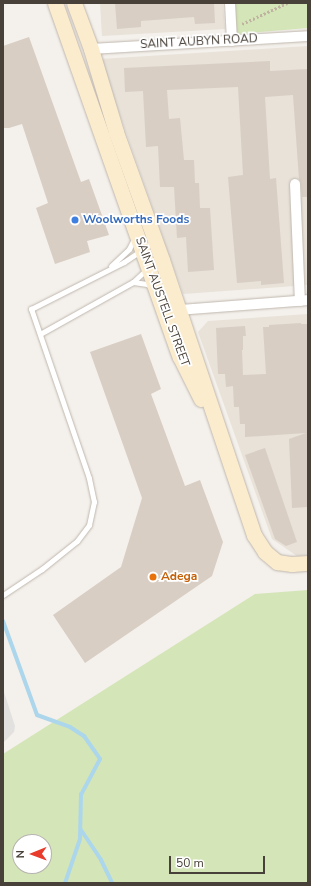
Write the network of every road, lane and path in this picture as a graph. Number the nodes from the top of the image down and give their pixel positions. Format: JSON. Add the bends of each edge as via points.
{"nodes":[{"id":1,"x":55,"y":3,"type":"edge"},
{"id":2,"x":74,"y":3,"type":"edge"},
{"id":3,"x":230,"y":3,"type":"edge"},
{"id":4,"x":287,"y":3,"type":"edge"},
{"id":5,"x":231,"y":29,"type":"junction"},
{"id":6,"x":308,"y":36,"type":"edge"},
{"id":7,"x":232,"y":41,"type":"junction"},
{"id":8,"x":91,"y":49,"type":"junction"},
{"id":9,"x":295,"y":184,"type":"dead end"},
{"id":10,"x":130,"y":211,"type":"junction"},
{"id":11,"x":155,"y":241,"type":"junction"},
{"id":12,"x":142,"y":249,"type":"junction"},
{"id":13,"x":162,"y":260,"type":"junction"},
{"id":14,"x":149,"y":268,"type":"junction"},
{"id":15,"x":104,"y":271,"type":"junction"},
{"id":16,"x":133,"y":282,"type":"junction"},
{"id":17,"x":304,"y":300,"type":"edge"},
{"id":18,"x":163,"y":307,"type":"junction"},
{"id":19,"x":178,"y":310,"type":"junction"},
{"id":20,"x":40,"y":334,"type":"junction"},
{"id":21,"x":221,"y":440,"type":"junction"},
{"id":22,"x":308,"y":563,"type":"edge"},
{"id":23,"x":3,"y":595,"type":"edge"}],
"edges":[{"from":1,"to":10,"type":"street","name":"SAINT AUSTELL STREET"},
{"from":2,"to":8,"type":"street","name":"SAINT AUSTELL STREET"},
{"from":3,"to":5,"type":"street"},
{"from":4,"to":5,"type":"path"},
{"from":5,"to":7,"type":"street"},
{"from":6,"to":7,"type":"street","name":"SAINT AUBYN ROAD"},
{"from":7,"to":8,"type":"street","name":"SAINT AUBYN ROAD"},
{"from":8,"to":11,"type":"street","name":"SAINT AUSTELL STREET","via":[[116,132]]},
{"from":9,"to":17,"type":"street"},
{"from":10,"to":12,"type":"street","name":"SAINT AUSTELL STREET"},
{"from":10,"to":15,"type":"lane","via":[[134,227],[132,245]]},
{"from":11,"to":12,"type":"lane"},
{"from":11,"to":13,"type":"street","name":"SAINT AUSTELL STREET"},
{"from":12,"to":14,"type":"street","name":"SAINT AUSTELL STREET"},
{"from":12,"to":15,"type":"lane","via":[[124,262]]},
{"from":13,"to":14,"type":"lane"},
{"from":13,"to":19,"type":"street","name":"SAINT AUSTELL STREET"},
{"from":14,"to":16,"type":"lane"},
{"from":14,"to":18,"type":"street","name":"SAINT AUSTELL STREET"},
{"from":15,"to":20,"type":"lane","via":[[31,309]]},
{"from":16,"to":18,"type":"lane","via":[[151,287]]},
{"from":16,"to":20,"type":"lane"},
{"from":17,"to":19,"type":"street"},
{"from":18,"to":21,"type":"street","name":"SAINT AUSTELL STREET","via":[[180,357]]},
{"from":19,"to":21,"type":"street","name":"SAINT AUSTELL STREET"},
{"from":20,"to":23,"type":"lane","via":[[89,478],[94,502],[89,525],[77,541]]},
{"from":21,"to":22,"type":"street","name":"SAINT AUSTELL STREET","via":[[254,535],[265,552],[277,562]]}]}
